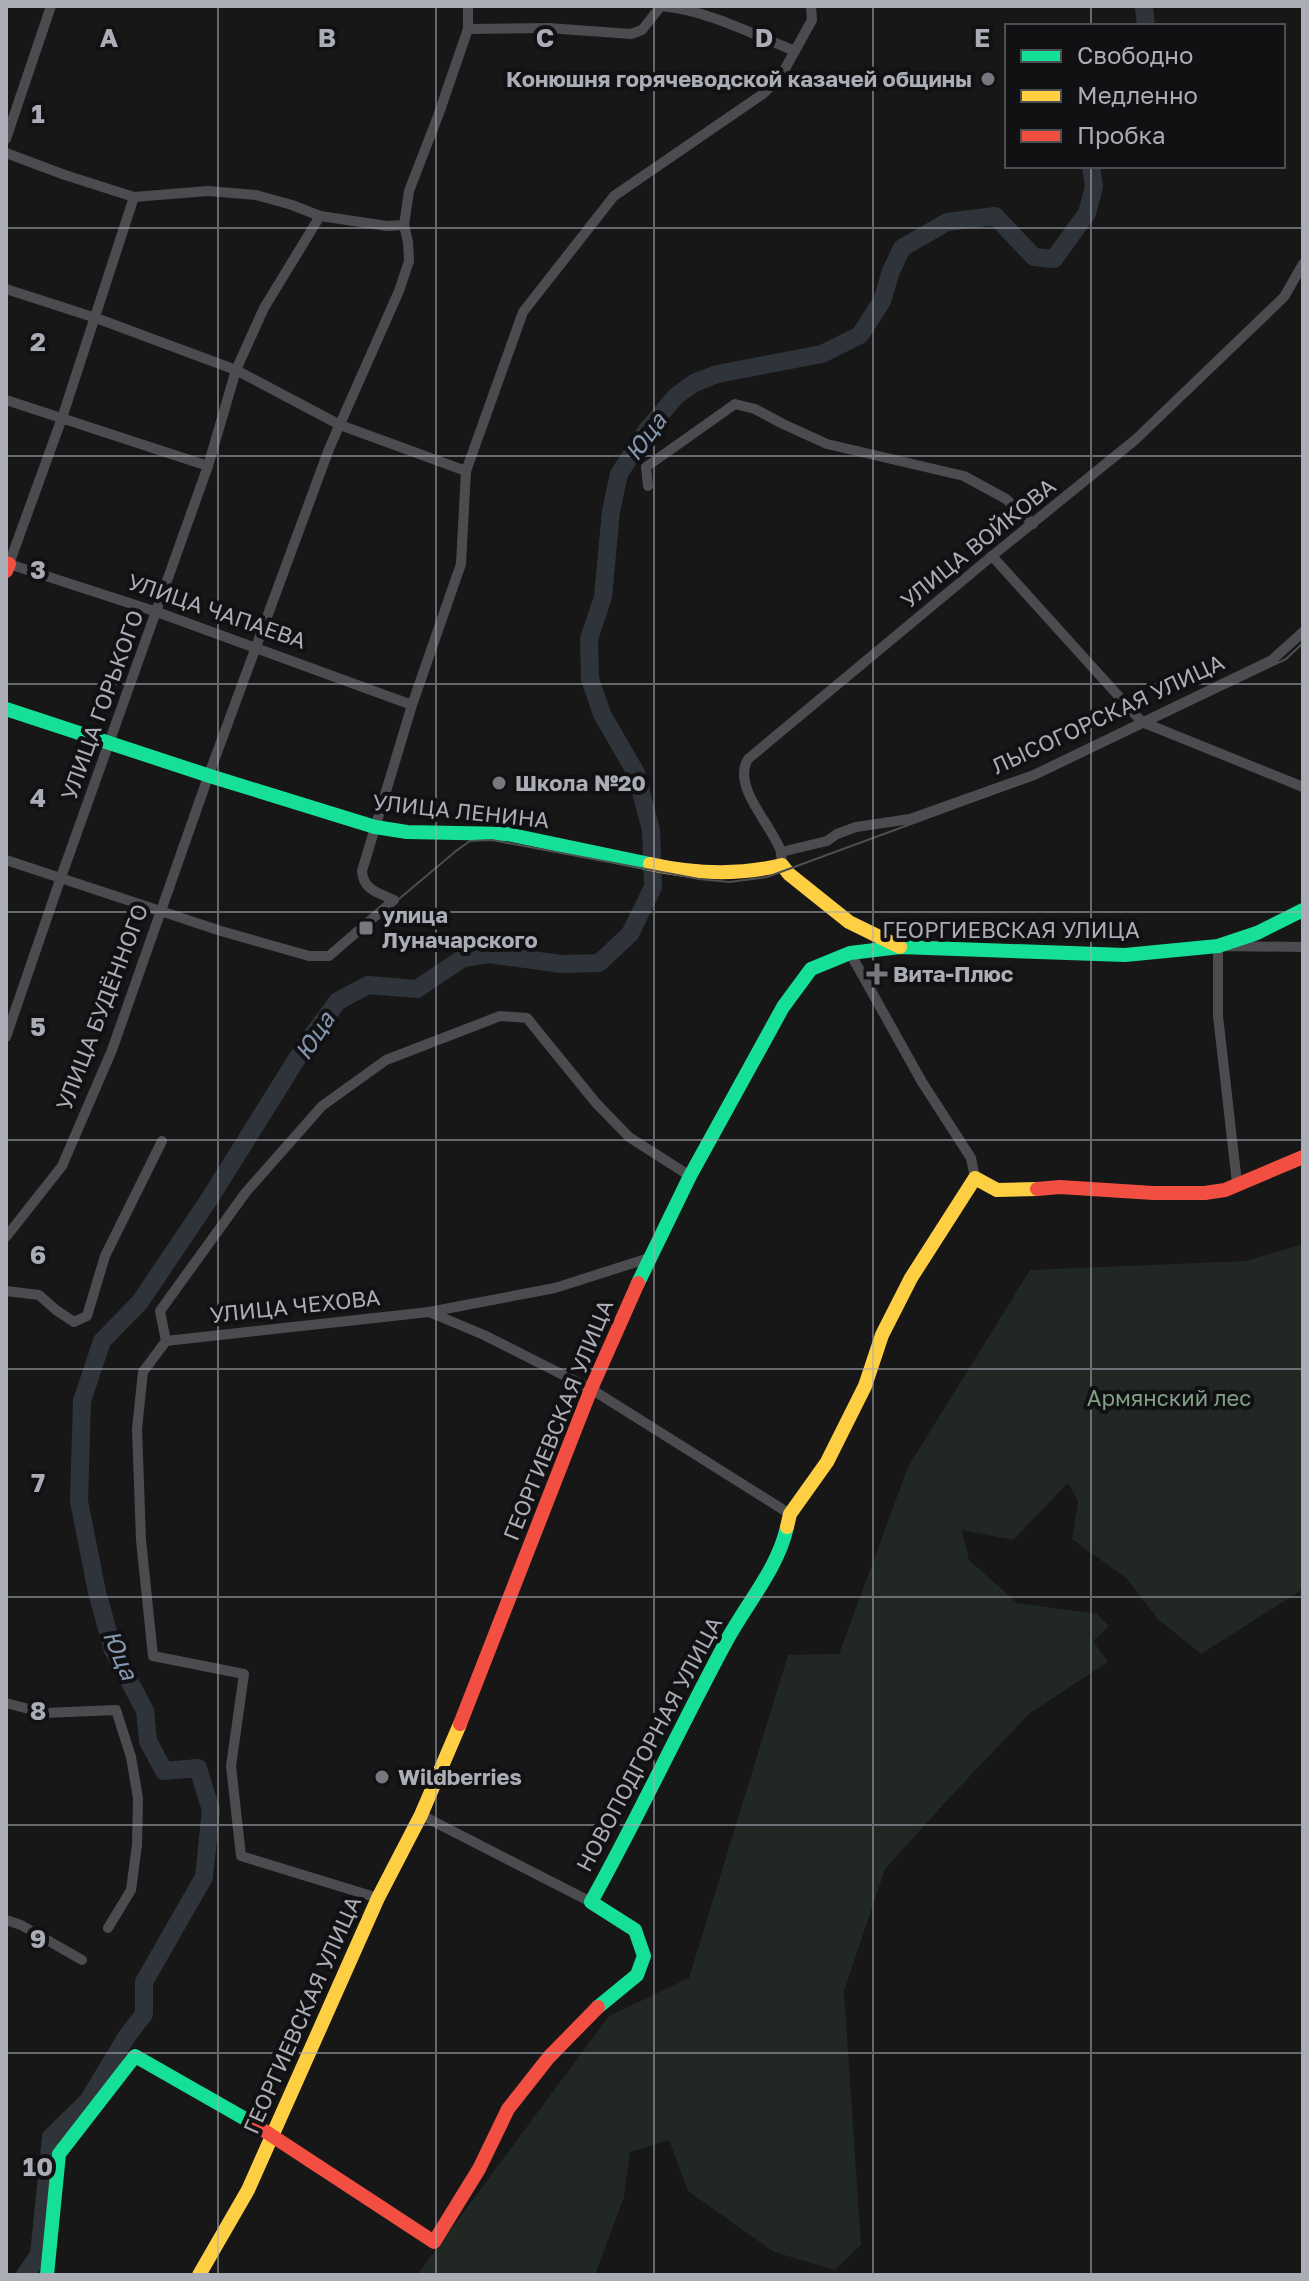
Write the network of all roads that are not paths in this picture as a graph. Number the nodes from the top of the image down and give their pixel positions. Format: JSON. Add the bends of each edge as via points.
{"nodes":[{"id":1,"x":51,"y":6,"type":"edge"},
{"id":2,"x":468,"y":6,"type":"edge"},
{"id":3,"x":811,"y":6,"type":"edge"},
{"id":4,"x":468,"y":29,"type":"junction"},
{"id":5,"x":795,"y":51,"type":"junction"},
{"id":6,"x":6,"y":139,"type":"edge"},
{"id":7,"x":6,"y":153,"type":"edge"},
{"id":8,"x":134,"y":197,"type":"junction"},
{"id":9,"x":320,"y":216,"type":"junction"},
{"id":10,"x":404,"y":225,"type":"junction"},
{"id":11,"x":1303,"y":264,"type":"edge"},
{"id":12,"x":6,"y":289,"type":"edge"},
{"id":13,"x":96,"y":318,"type":"junction"},
{"id":14,"x":236,"y":370,"type":"junction"},
{"id":15,"x":6,"y":400,"type":"edge"},
{"id":16,"x":62,"y":418,"type":"junction"},
{"id":17,"x":340,"y":425,"type":"junction"},
{"id":18,"x":208,"y":466,"type":"junction"},
{"id":19,"x":466,"y":471,"type":"junction"},
{"id":20,"x":648,"y":486,"type":"dead end"},
{"id":21,"x":1033,"y":524,"type":"junction"},
{"id":22,"x":992,"y":556,"type":"junction"},
{"id":23,"x":7,"y":566,"type":"edge"},
{"id":24,"x":157,"y":612,"type":"junction"},
{"id":25,"x":1303,"y":632,"type":"edge"},
{"id":26,"x":256,"y":647,"type":"junction"},
{"id":27,"x":412,"y":705,"type":"junction"},
{"id":28,"x":6,"y":709,"type":"edge"},
{"id":29,"x":1142,"y":722,"type":"junction"},
{"id":30,"x":110,"y":743,"type":"junction"},
{"id":31,"x":208,"y":777,"type":"junction"},
{"id":32,"x":1303,"y":787,"type":"edge"},
{"id":33,"x":377,"y":827,"type":"junction"},
{"id":34,"x":781,"y":859,"type":"junction"},
{"id":35,"x":6,"y":860,"type":"edge"},
{"id":36,"x":61,"y":878,"type":"junction"},
{"id":37,"x":161,"y":910,"type":"junction"},
{"id":38,"x":1303,"y":910,"type":"edge"},
{"id":39,"x":849,"y":922,"type":"junction"},
{"id":40,"x":1218,"y":946,"type":"junction"},
{"id":41,"x":900,"y":947,"type":"junction"},
{"id":42,"x":1303,"y":947,"type":"edge"},
{"id":43,"x":850,"y":953,"type":"junction"},
{"id":44,"x":9,"y":1019,"type":"edge"},
{"id":45,"x":6,"y":1037,"type":"edge"},
{"id":46,"x":162,"y":1141,"type":"dead end"},
{"id":47,"x":1303,"y":1157,"type":"edge"},
{"id":48,"x":690,"y":1176,"type":"junction"},
{"id":49,"x":975,"y":1178,"type":"junction"},
{"id":50,"x":1237,"y":1183,"type":"junction"},
{"id":51,"x":6,"y":1237,"type":"edge"},
{"id":52,"x":649,"y":1258,"type":"junction"},
{"id":53,"x":6,"y":1291,"type":"edge"},
{"id":54,"x":429,"y":1312,"type":"junction"},
{"id":55,"x":166,"y":1341,"type":"junction"},
{"id":56,"x":591,"y":1389,"type":"junction"},
{"id":57,"x":790,"y":1514,"type":"junction"},
{"id":58,"x":6,"y":1703,"type":"edge"},
{"id":59,"x":421,"y":1815,"type":"junction"},
{"id":60,"x":378,"y":1898,"type":"junction"},
{"id":61,"x":591,"y":1902,"type":"junction"},
{"id":62,"x":6,"y":1920,"type":"edge"},
{"id":63,"x":108,"y":1928,"type":"dead end"},
{"id":64,"x":82,"y":1960,"type":"dead end"},
{"id":65,"x":273,"y":2135,"type":"junction"},
{"id":66,"x":47,"y":2275,"type":"edge"},
{"id":67,"x":199,"y":2275,"type":"edge"}],
"edges":[{"from":1,"to":6,"type":"street"},
{"from":2,"to":4,"type":"street","name":"УЛИЦА БУДЁННОГО"},
{"from":3,"to":5,"type":"street","via":[[812,20]]},
{"from":4,"to":5,"type":"street","via":[[631,34],[642,30],[661,6],[719,21]]},
{"from":4,"to":10,"type":"street","name":"УЛИЦА БУДЁННОГО","via":[[409,191]]},
{"from":5,"to":19,"type":"street","via":[[763,94],[614,196],[523,312]]},
{"from":7,"to":8,"type":"street"},
{"from":8,"to":9,"type":"street","via":[[208,191],[256,195]]},
{"from":8,"to":13,"type":"street"},
{"from":9,"to":10,"type":"street"},
{"from":9,"to":14,"type":"street","name":"УЛИЦА ГОРЬКОГО","via":[[264,308]]},
{"from":10,"to":17,"type":"street","name":"УЛИЦА БУДЁННОГО","via":[[409,261]]},
{"from":11,"to":21,"type":"street","name":"УЛИЦА ВОЙКОВА","via":[[1284,297],[1135,440]]},
{"from":12,"to":13,"type":"street"},
{"from":13,"to":14,"type":"street"},
{"from":13,"to":16,"type":"street"},
{"from":14,"to":17,"type":"street"},
{"from":14,"to":18,"type":"street","name":"УЛИЦА ГОРЬКОГО"},
{"from":15,"to":16,"type":"street"},
{"from":16,"to":18,"type":"street"},
{"from":16,"to":23,"type":"street"},
{"from":17,"to":19,"type":"street"},
{"from":17,"to":26,"type":"street","name":"УЛИЦА БУДЁННОГО"},
{"from":18,"to":24,"type":"street","name":"УЛИЦА ГОРЬКОГО"},
{"from":19,"to":27,"type":"street","via":[[461,564]]},
{"from":20,"to":21,"type":"street","via":[[646,467],[735,404],[827,444],[964,476],[1006,499]]},
{"from":21,"to":22,"type":"street","name":"УЛИЦА ВОЙКОВА"},
{"from":22,"to":29,"type":"street"},
{"from":22,"to":34,"type":"street","name":"УЛИЦА ВОЙКОВА","via":[[748,759],[743,768],[746,786]]},
{"from":23,"to":24,"type":"street","name":"УЛИЦА ЧАПАЕВА"},
{"from":24,"to":26,"type":"street","name":"УЛИЦА ЧАПАЕВА"},
{"from":24,"to":30,"type":"street","name":"УЛИЦА ГОРЬКОГО"},
{"from":25,"to":29,"type":"street","name":"ЛЫСОГОРСКАЯ УЛИЦА","via":[[1272,660]]},
{"from":26,"to":27,"type":"street","name":"УЛИЦА ЧАПАЕВА"},
{"from":26,"to":31,"type":"street","name":"УЛИЦА БУДЁННОГО"},
{"from":27,"to":33,"type":"street"},
{"from":28,"to":30,"type":"main road","name":"УЛИЦА ЛЕНИНА"},
{"from":29,"to":32,"type":"street"},
{"from":29,"to":34,"type":"street","name":"ЛЫСОГОРСКАЯ УЛИЦА","via":[[1034,775],[910,819],[856,827]]},
{"from":30,"to":31,"type":"main road","name":"УЛИЦА ЛЕНИНА"},
{"from":30,"to":36,"type":"street","name":"УЛИЦА ГОРЬКОГО"},
{"from":31,"to":33,"type":"main road","name":"УЛИЦА ЛЕНИНА"},
{"from":31,"to":37,"type":"street","name":"УЛИЦА БУДЁННОГО"},
{"from":33,"to":34,"type":"main road","name":"УЛИЦА ЛЕНИНА","via":[[503,833],[720,874],[760,872]]},
{"from":33,"to":37,"type":"street","via":[[363,882],[394,900],[329,956],[309,956]]},
{"from":34,"to":39,"type":"main road","via":[[789,874]]},
{"from":35,"to":36,"type":"street"},
{"from":36,"to":37,"type":"street"},
{"from":36,"to":44,"type":"street","name":"УЛИЦА ГОРЬКОГО"},
{"from":37,"to":51,"type":"street","name":"УЛИЦА БУДЁННОГО","via":[[112,1050],[62,1166]]},
{"from":38,"to":40,"type":"main road","name":"ГЕОРГИЕВСКАЯ УЛИЦА"},
{"from":39,"to":41,"type":"main road"},
{"from":39,"to":43,"type":"main road"},
{"from":40,"to":41,"type":"main road","name":"ГЕОРГИЕВСКАЯ УЛИЦА","via":[[1125,955]]},
{"from":40,"to":42,"type":"street","name":"ГЕОРГИЕВСКАЯ УЛИЦА"},
{"from":40,"to":50,"type":"street","via":[[1218,1016]]},
{"from":41,"to":43,"type":"main road","name":"ГЕОРГИЕВСКАЯ УЛИЦА"},
{"from":43,"to":48,"type":"main road","name":"ГЕОРГИЕВСКАЯ УЛИЦА","via":[[817,965],[802,980]]},
{"from":43,"to":49,"type":"street","via":[[971,1158]]},
{"from":44,"to":45,"type":"street","name":"УЛИЦА ГОРЬКОГО"},
{"from":46,"to":53,"type":"street","via":[[105,1256],[87,1316],[74,1322],[39,1295]]},
{"from":47,"to":50,"type":"main road"},
{"from":48,"to":52,"type":"main road","name":"ГЕОРГИЕВСКАЯ УЛИЦА"},
{"from":48,"to":55,"type":"street","via":[[629,1137],[527,1018],[500,1016],[386,1060],[322,1106],[246,1192],[160,1311]]},
{"from":49,"to":50,"type":"main road","via":[[995,1190],[1063,1187],[1173,1194],[1219,1193]]},
{"from":49,"to":57,"type":"main road","name":"НОВОПОДГОРНАЯ УЛИЦА","via":[[911,1278],[827,1462]]},
{"from":52,"to":54,"type":"street","name":"УЛИЦА ЧЕХОВА","via":[[555,1288]]},
{"from":52,"to":56,"type":"main road","name":"ГЕОРГИЕВСКАЯ УЛИЦА"},
{"from":54,"to":55,"type":"street","name":"УЛИЦА ЧЕХОВА"},
{"from":54,"to":56,"type":"street","name":"УЛИЦА ЧЕХОВА"},
{"from":55,"to":60,"type":"street","via":[[143,1372],[137,1429],[153,1656],[244,1674],[231,1766],[241,1856]]},
{"from":56,"to":57,"type":"street"},
{"from":56,"to":59,"type":"main road","name":"ГЕОРГИЕВСКАЯ УЛИЦА"},
{"from":57,"to":61,"type":"main road","name":"НОВОПОДГОРНАЯ УЛИЦА","via":[[783,1546],[728,1638]]},
{"from":58,"to":63,"type":"street","via":[[44,1713],[116,1710],[138,1798],[137,1845],[131,1890]]},
{"from":59,"to":60,"type":"main road","name":"ГЕОРГИЕВСКАЯ УЛИЦА"},
{"from":59,"to":61,"type":"street"},
{"from":60,"to":65,"type":"main road","name":"ГЕОРГИЕВСКАЯ УЛИЦА"},
{"from":61,"to":65,"type":"main road","name":"НОВОПОДГОРНАЯ УЛИЦА","via":[[635,1930],[644,1956],[637,1975],[587,2016],[508,2109],[434,2242]]},
{"from":62,"to":64,"type":"street"},
{"from":65,"to":66,"type":"main road","via":[[135,2056],[59,2154]]},
{"from":65,"to":67,"type":"main road","name":"ГЕОРГИЕВСКАЯ УЛИЦА"}]}
